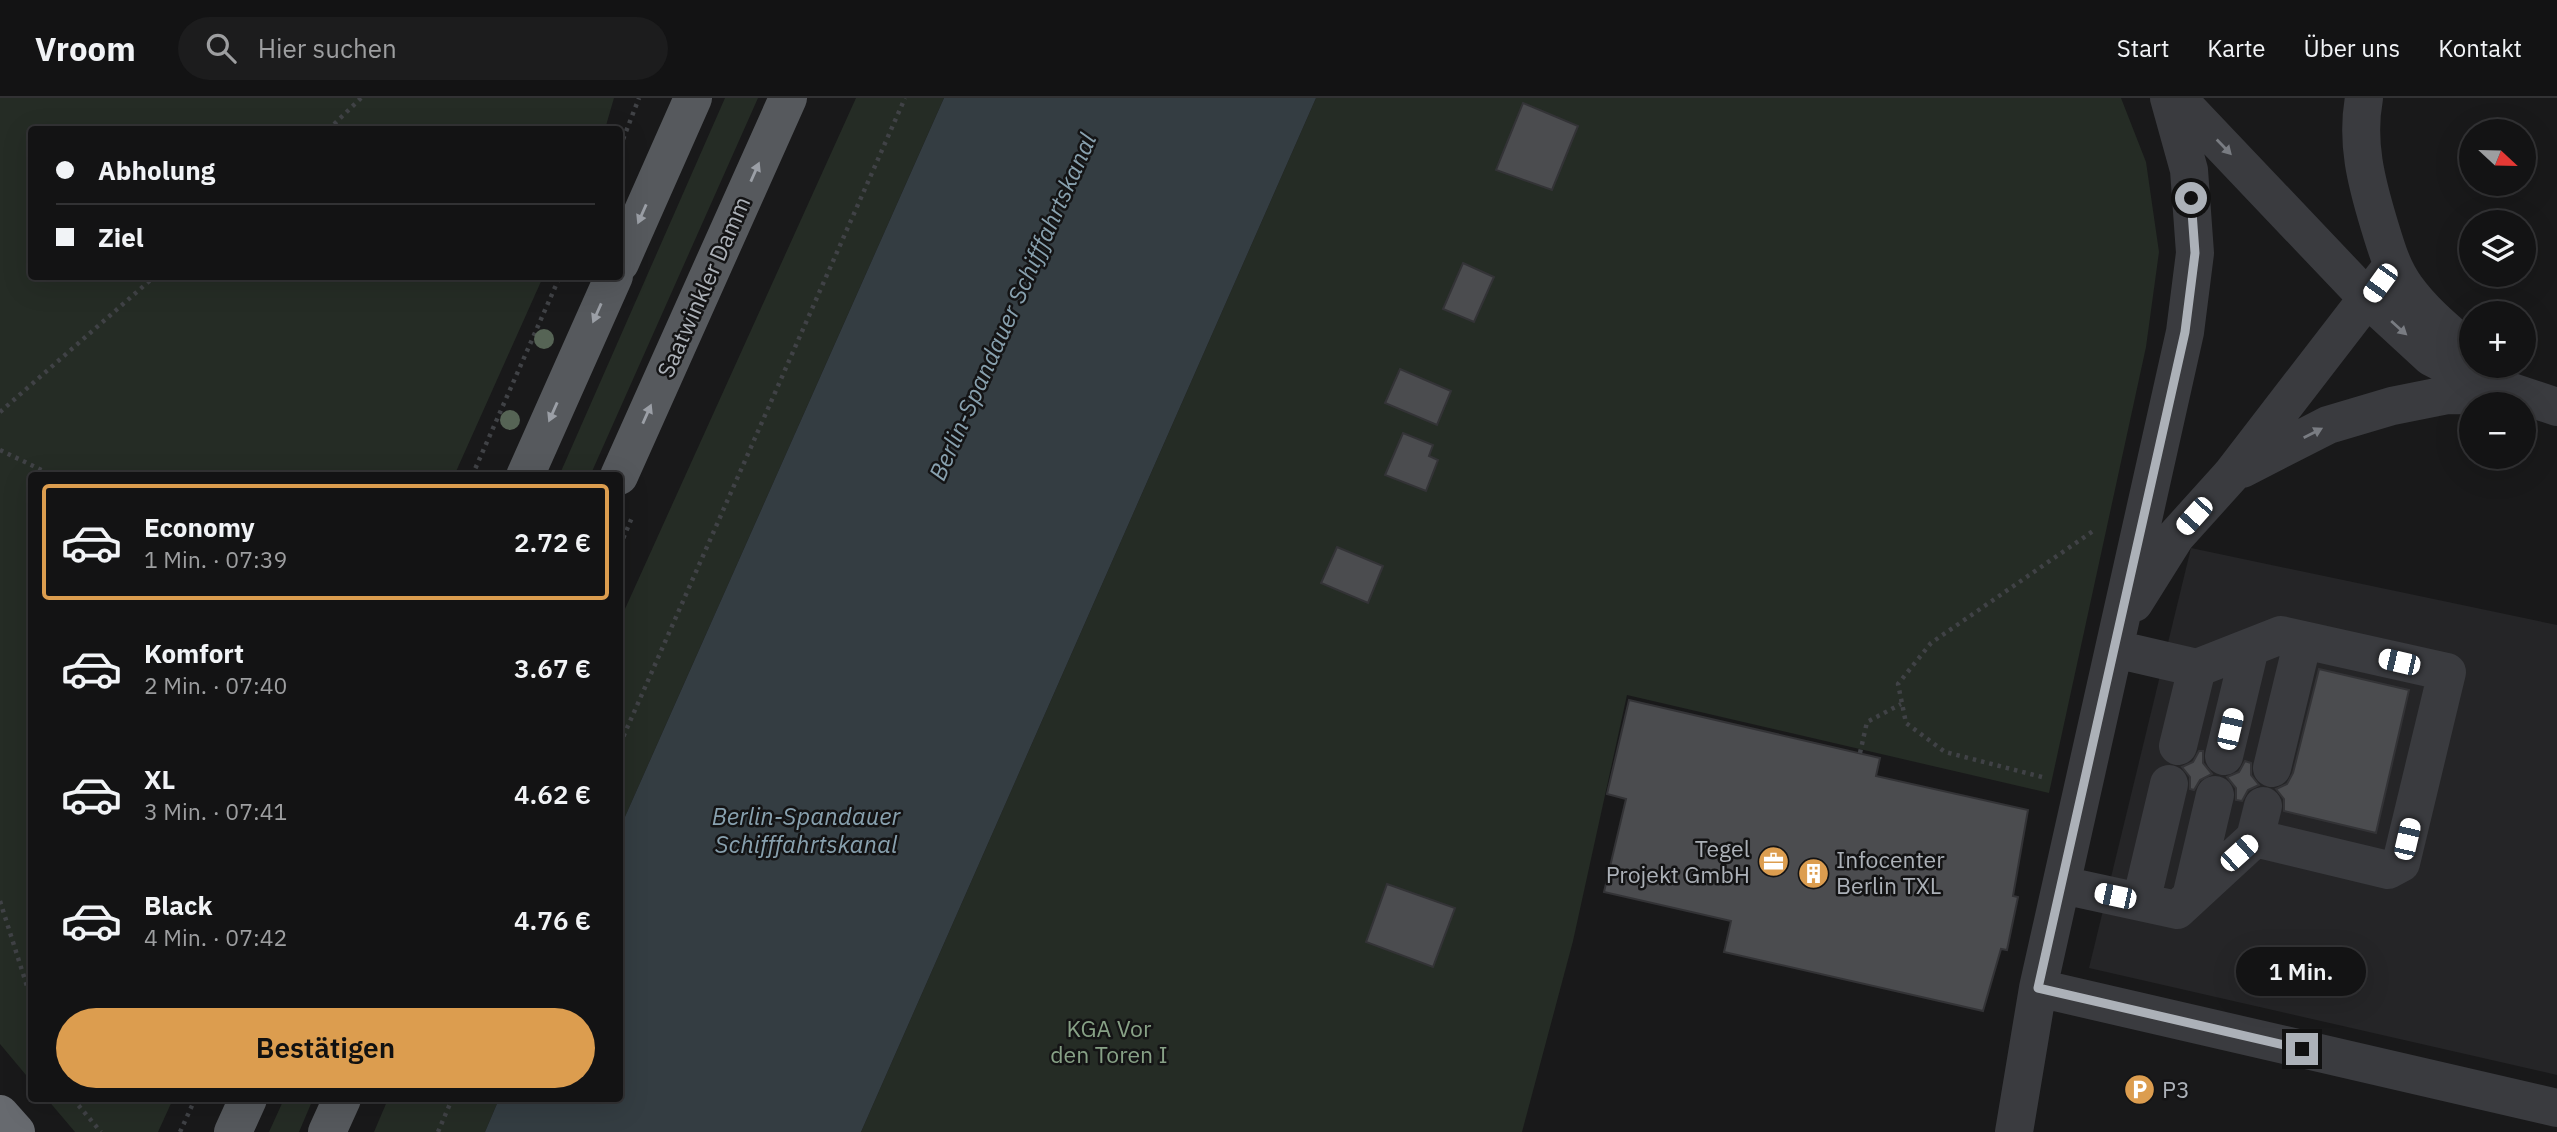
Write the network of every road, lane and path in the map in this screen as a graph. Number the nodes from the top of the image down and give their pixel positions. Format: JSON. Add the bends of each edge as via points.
{"nodes":[{"id":1,"x":361,"y":98,"type":"edge"},
{"id":2,"x":639,"y":98,"type":"edge"},
{"id":3,"x":670,"y":98,"type":"edge"},
{"id":4,"x":693,"y":98,"type":"edge"},
{"id":5,"x":788,"y":98,"type":"edge"},
{"id":6,"x":905,"y":98,"type":"edge"},
{"id":7,"x":2169,"y":98,"type":"edge"},
{"id":8,"x":2177,"y":98,"type":"edge"},
{"id":9,"x":2364,"y":98,"type":"edge"},
{"id":10,"x":332,"y":126,"type":"edge"},
{"id":11,"x":623,"y":139,"type":"edge"},
{"id":12,"x":664,"y":164,"type":"junction"},
{"id":13,"x":623,"y":256,"type":"edge"},
{"id":14,"x":2392,"y":266,"type":"junction"},
{"id":15,"x":150,"y":280,"type":"edge"},
{"id":16,"x":558,"y":280,"type":"edge"},
{"id":17,"x":612,"y":280,"type":"edge"},
{"id":18,"x":2368,"y":299,"type":"junction"},
{"id":19,"x":2459,"y":342,"type":"edge"},
{"id":20,"x":2505,"y":378,"type":"edge"},
{"id":21,"x":2540,"y":401,"type":"edge"},
{"id":22,"x":0,"y":412,"type":"edge"},
{"id":23,"x":0,"y":450,"type":"edge"},
{"id":24,"x":46,"y":472,"type":"edge"},
{"id":25,"x":474,"y":472,"type":"edge"},
{"id":26,"x":527,"y":472,"type":"edge"},
{"id":27,"x":622,"y":472,"type":"edge"},
{"id":28,"x":2231,"y":475,"type":"junction"},
{"id":29,"x":2149,"y":493,"type":"junction"},
{"id":30,"x":2117,"y":637,"type":"junction"},
{"id":31,"x":2303,"y":640,"type":"junction"},
{"id":32,"x":2250,"y":648,"type":"junction"},
{"id":33,"x":2197,"y":668,"type":"junction"},
{"id":34,"x":1901,"y":704,"type":"junction"},
{"id":35,"x":623,"y":737,"type":"edge"},
{"id":36,"x":2178,"y":746,"type":"dead end"},
{"id":37,"x":1860,"y":753,"type":"dead end"},
{"id":38,"x":2224,"y":757,"type":"dead end"},
{"id":39,"x":2272,"y":768,"type":"dead end"},
{"id":40,"x":2169,"y":784,"type":"dead end"},
{"id":41,"x":2083,"y":787,"type":"junction"},
{"id":42,"x":2215,"y":795,"type":"dead end"},
{"id":43,"x":2062,"y":885,"type":"junction"},
{"id":44,"x":2190,"y":897,"type":"junction"},
{"id":45,"x":0,"y":901,"type":"edge"},
{"id":46,"x":2141,"y":902,"type":"junction"},
{"id":47,"x":2038,"y":988,"type":"junction"},
{"id":48,"x":28,"y":989,"type":"edge"},
{"id":49,"x":76,"y":1102,"type":"edge"},
{"id":50,"x":194,"y":1102,"type":"edge"},
{"id":51,"x":247,"y":1102,"type":"edge"},
{"id":52,"x":341,"y":1102,"type":"edge"},
{"id":53,"x":451,"y":1102,"type":"edge"},
{"id":54,"x":2557,"y":1108,"type":"edge"},
{"id":55,"x":0,"y":1114,"type":"edge"},
{"id":56,"x":16,"y":1132,"type":"edge"},
{"id":57,"x":101,"y":1132,"type":"edge"},
{"id":58,"x":180,"y":1132,"type":"edge"},
{"id":59,"x":233,"y":1132,"type":"edge"},
{"id":60,"x":327,"y":1132,"type":"edge"},
{"id":61,"x":438,"y":1132,"type":"edge"},
{"id":62,"x":2014,"y":1132,"type":"edge"}],
"edges":[{"from":1,"to":10,"type":"path"},
{"from":2,"to":11,"type":"path"},
{"from":3,"to":12,"type":"main road"},
{"from":4,"to":12,"type":"main road"},
{"from":27,"to":5,"type":"main road","name":"Saatwinkler Damm","one_way":true},
{"from":6,"to":35,"type":"path"},
{"from":7,"to":29,"type":"street","via":[[2189,170],[2195,253],[2185,332]]},
{"from":8,"to":18,"type":"street","one_way":true},
{"from":9,"to":14,"type":"street","via":[[2360,122],[2364,173]]},
{"from":12,"to":13,"type":"main road","one_way":true},
{"from":14,"to":18,"type":"street"},
{"from":14,"to":19,"type":"street","via":[[2406,289]]},
{"from":15,"to":22,"type":"path"},
{"from":16,"to":25,"type":"path"},
{"from":17,"to":26,"type":"main road","one_way":true},
{"from":18,"to":21,"type":"street","one_way":true,"via":[[2431,357],[2476,380]]},
{"from":18,"to":28,"type":"street"},
{"from":20,"to":21,"type":"street"},
{"from":28,"to":21,"type":"street","one_way":true,"via":[[2328,425],[2392,405],[2447,395]]},
{"from":23,"to":24,"type":"path"},
{"from":28,"to":30,"type":"street","via":[[2176,536]]},
{"from":29,"to":30,"type":"street"},
{"from":29,"to":34,"type":"path","via":[[1931,643],[1898,684]]},
{"from":30,"to":33,"type":"street"},
{"from":30,"to":41,"type":"street"},
{"from":31,"to":32,"type":"street","via":[[2281,635]]},
{"from":31,"to":39,"type":"street"},
{"from":31,"to":44,"type":"street","via":[[2447,672],[2401,863],[2388,870],[2259,822]]},
{"from":32,"to":33,"type":"street"},
{"from":32,"to":38,"type":"street"},
{"from":33,"to":36,"type":"street"},
{"from":34,"to":37,"type":"path","via":[[1867,722]]},
{"from":34,"to":41,"type":"path","via":[[1906,723],[1945,752]]},
{"from":40,"to":46,"type":"street"},
{"from":41,"to":43,"type":"street"},
{"from":42,"to":44,"type":"street"},
{"from":43,"to":46,"type":"street"},
{"from":43,"to":47,"type":"street"},
{"from":44,"to":46,"type":"street","via":[[2177,910]]},
{"from":45,"to":48,"type":"path"},
{"from":47,"to":54,"type":"street"},
{"from":47,"to":62,"type":"street"},
{"from":49,"to":57,"type":"path"},
{"from":50,"to":58,"type":"path"},
{"from":51,"to":59,"type":"main road"},
{"from":52,"to":60,"type":"main road"},
{"from":53,"to":61,"type":"path"},
{"from":55,"to":56,"type":"highway"}]}
